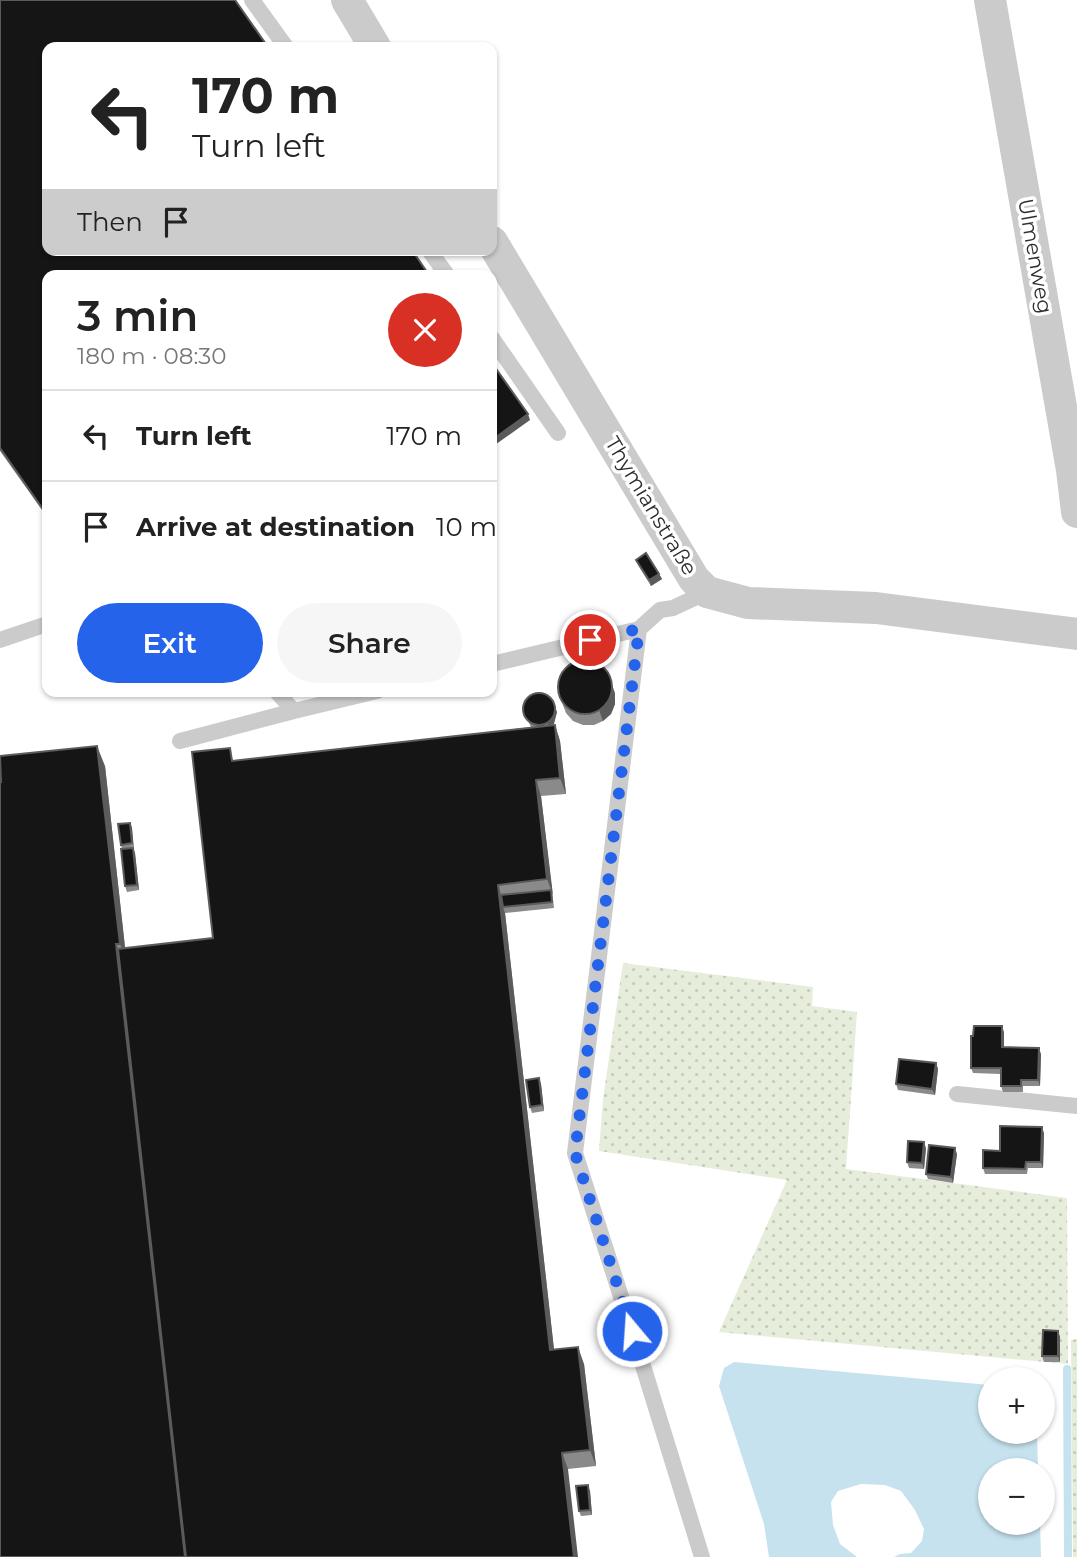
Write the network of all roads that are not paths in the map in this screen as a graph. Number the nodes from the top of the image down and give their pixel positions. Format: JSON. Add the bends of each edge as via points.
{"nodes":[{"id":1,"x":252,"y":0,"type":"edge"},
{"id":2,"x":347,"y":0,"type":"edge"},
{"id":3,"x":990,"y":0,"type":"edge"},
{"id":4,"x":282,"y":42,"type":"edge"},
{"id":5,"x":372,"y":42,"type":"edge"},
{"id":6,"x":497,"y":250,"type":"edge"},
{"id":7,"x":497,"y":345,"type":"edge"},
{"id":8,"x":558,"y":433,"type":"dead end"},
{"id":9,"x":1077,"y":512,"type":"edge"},
{"id":10,"x":707,"y":592,"type":"junction"},
{"id":11,"x":42,"y":626,"type":"edge"},
{"id":12,"x":639,"y":629,"type":"junction"},
{"id":13,"x":1077,"y":634,"type":"edge"},
{"id":14,"x":0,"y":640,"type":"edge"},
{"id":15,"x":497,"y":663,"type":"edge"},
{"id":16,"x":281,"y":697,"type":"edge"},
{"id":17,"x":352,"y":697,"type":"edge"},
{"id":18,"x":294,"y":711,"type":"junction"},
{"id":19,"x":180,"y":741,"type":"dead end"},
{"id":20,"x":957,"y":1094,"type":"dead end"},
{"id":21,"x":1077,"y":1106,"type":"edge"},
{"id":22,"x":702,"y":1557,"type":"edge"}],
"edges":[{"from":1,"to":4,"type":"lane"},
{"from":2,"to":5,"type":"street"},
{"from":3,"to":9,"type":"street","name":"Ulmenweg"},
{"from":6,"to":10,"type":"street","name":"Thymianstraße","via":[[694,579]]},
{"from":7,"to":8,"type":"lane"},
{"from":10,"to":12,"type":"lane","via":[[660,610]]},
{"from":10,"to":13,"type":"street","name":"Thymianstraße","via":[[748,603],[876,608]]},
{"from":11,"to":14,"type":"lane"},
{"from":12,"to":15,"type":"lane"},
{"from":12,"to":22,"type":"lane","via":[[575,1153]]},
{"from":16,"to":18,"type":"lane"},
{"from":17,"to":18,"type":"lane"},
{"from":18,"to":19,"type":"lane"},
{"from":20,"to":21,"type":"lane"}]}
